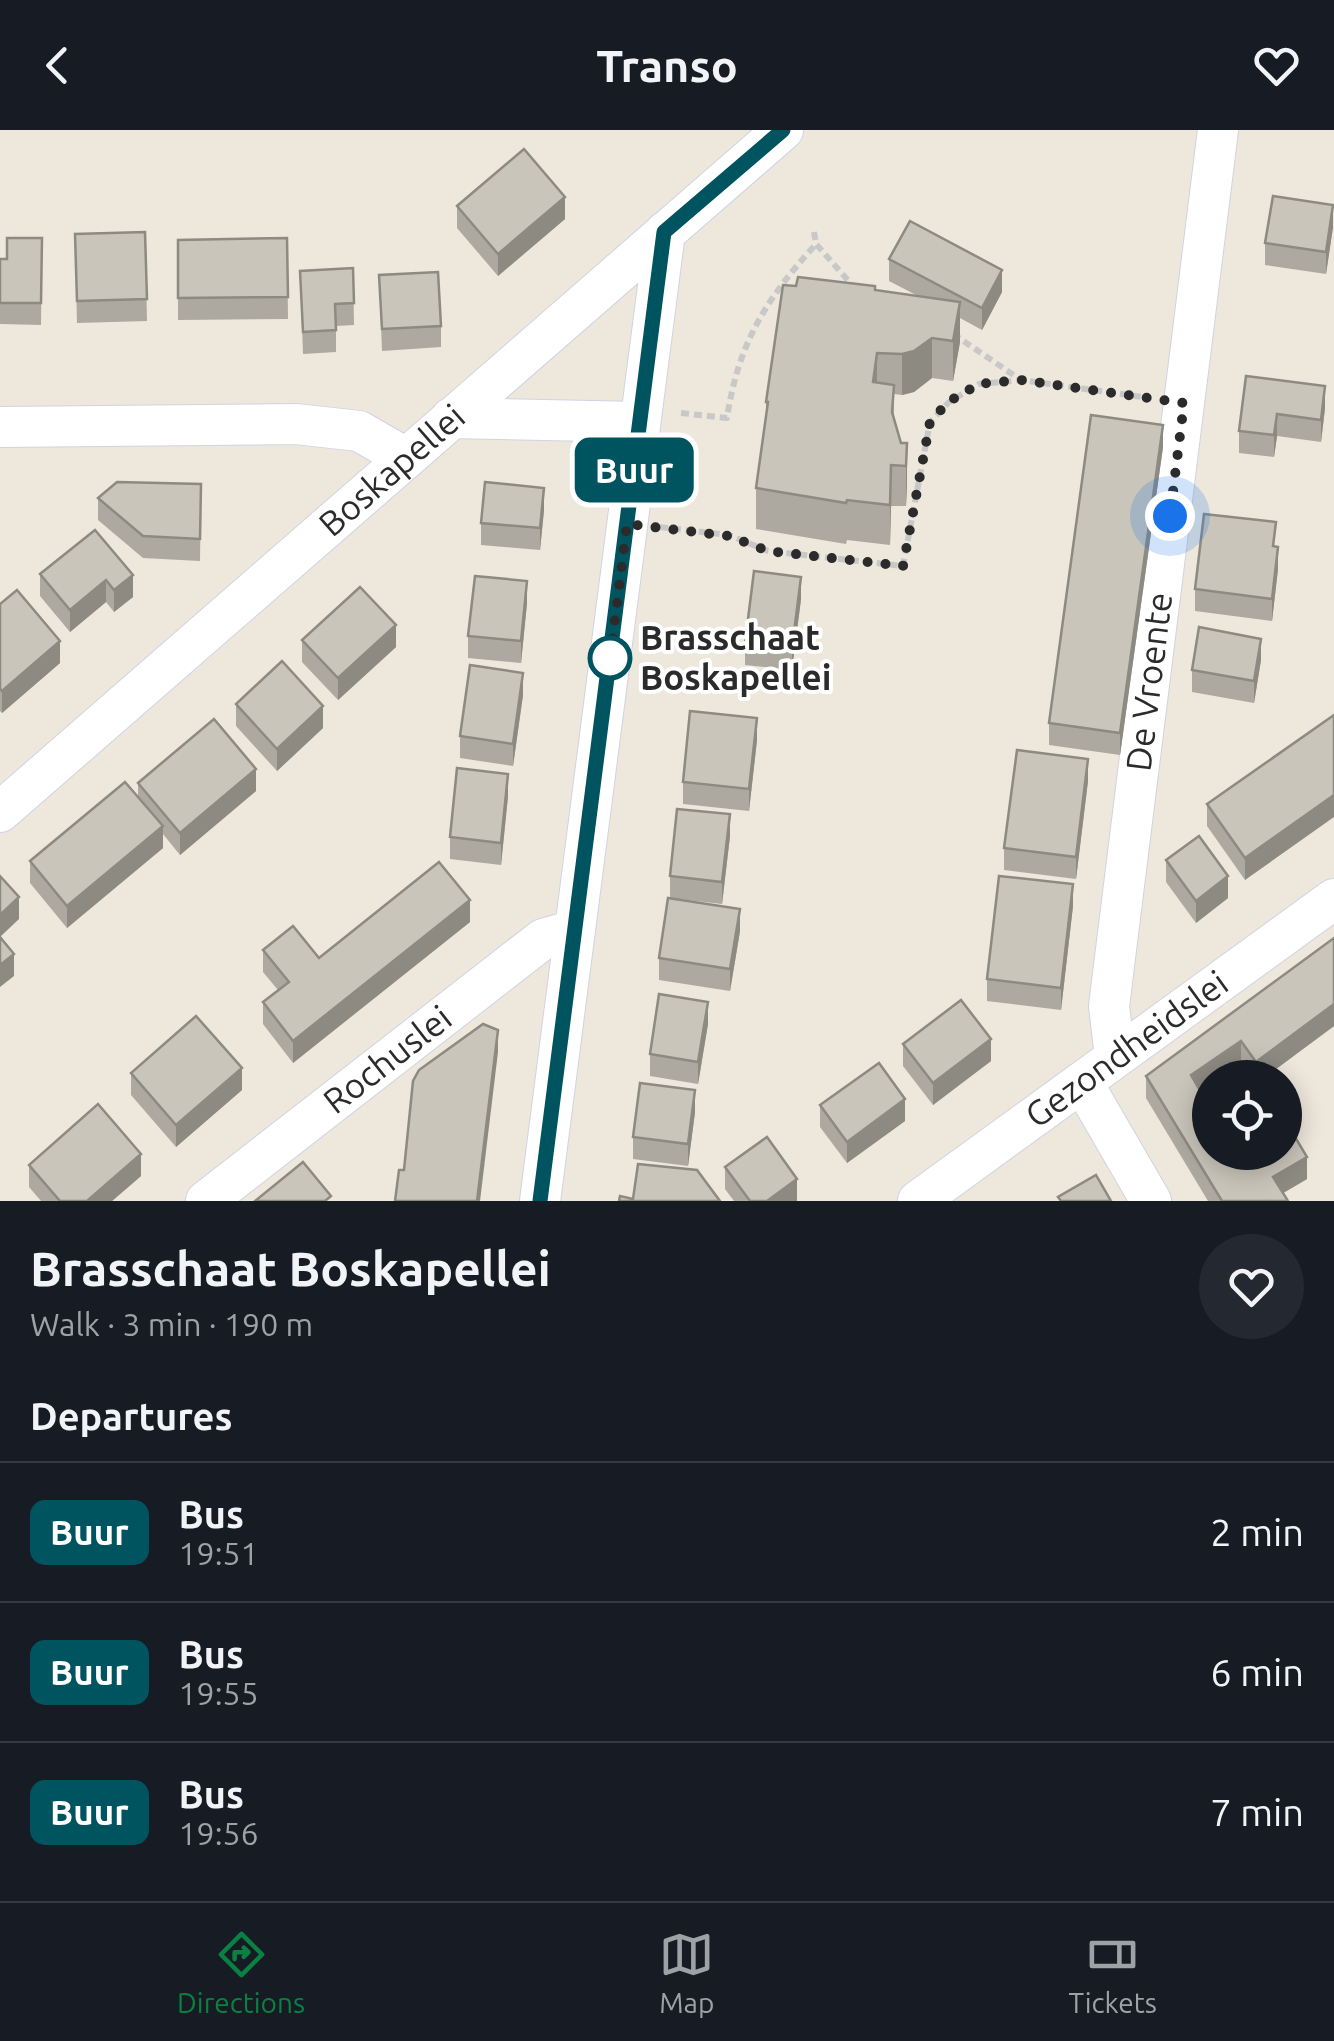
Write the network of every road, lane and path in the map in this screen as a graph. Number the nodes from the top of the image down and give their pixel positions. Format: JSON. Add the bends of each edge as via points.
{"nodes":[{"id":1,"x":783,"y":130,"type":"edge"},
{"id":2,"x":1218,"y":130,"type":"edge"},
{"id":3,"x":664,"y":232,"type":"junction"},
{"id":4,"x":814,"y":232,"type":"dead end"},
{"id":5,"x":816,"y":244,"type":"junction"},
{"id":6,"x":858,"y":292,"type":"edge"},
{"id":7,"x":940,"y":330,"type":"edge"},
{"id":8,"x":1021,"y":380,"type":"junction"},
{"id":9,"x":1184,"y":403,"type":"junction"},
{"id":10,"x":681,"y":413,"type":"dead end"},
{"id":11,"x":451,"y":418,"type":"junction"},
{"id":12,"x":640,"y":422,"type":"junction"},
{"id":13,"x":0,"y":427,"type":"edge"},
{"id":14,"x":406,"y":458,"type":"junction"},
{"id":15,"x":627,"y":524,"type":"junction"},
{"id":16,"x":0,"y":812,"type":"edge"},
{"id":17,"x":1334,"y":900,"type":"edge"},
{"id":18,"x":575,"y":930,"type":"junction"},
{"id":19,"x":1114,"y":1056,"type":"junction"},
{"id":20,"x":1082,"y":1082,"type":"junction"},
{"id":21,"x":206,"y":1201,"type":"edge"},
{"id":22,"x":540,"y":1201,"type":"edge"},
{"id":23,"x":918,"y":1201,"type":"edge"},
{"id":24,"x":1151,"y":1201,"type":"edge"}],
"edges":[{"from":1,"to":3,"type":"street","name":"Boskapellei"},
{"from":2,"to":9,"type":"street","name":"De Vroente"},
{"from":3,"to":11,"type":"street","name":"Boskapellei"},
{"from":3,"to":12,"type":"street"},
{"from":4,"to":5,"type":"path"},
{"from":5,"to":6,"type":"path"},
{"from":5,"to":10,"type":"path","via":[[748,336],[727,418]]},
{"from":7,"to":8,"type":"path"},
{"from":8,"to":9,"type":"path"},
{"from":8,"to":15,"type":"path","via":[[979,384],[930,422],[903,566],[768,551],[729,536]]},
{"from":9,"to":19,"type":"street","name":"De Vroente","via":[[1109,1006]]},
{"from":11,"to":12,"type":"street"},
{"from":11,"to":14,"type":"street","name":"Boskapellei"},
{"from":12,"to":15,"type":"street"},
{"from":13,"to":14,"type":"street","via":[[296,424],[359,431]]},
{"from":14,"to":16,"type":"street","name":"Boskapellei"},
{"from":15,"to":18,"type":"street"},
{"from":17,"to":19,"type":"street","name":"Gezondheidslei"},
{"from":18,"to":21,"type":"street","name":"Rochuslei","via":[[542,940]]},
{"from":18,"to":22,"type":"street"},
{"from":19,"to":20,"type":"street","name":"Gezondheidslei"},
{"from":20,"to":23,"type":"street","name":"Gezondheidslei"},
{"from":20,"to":24,"type":"street"}]}
